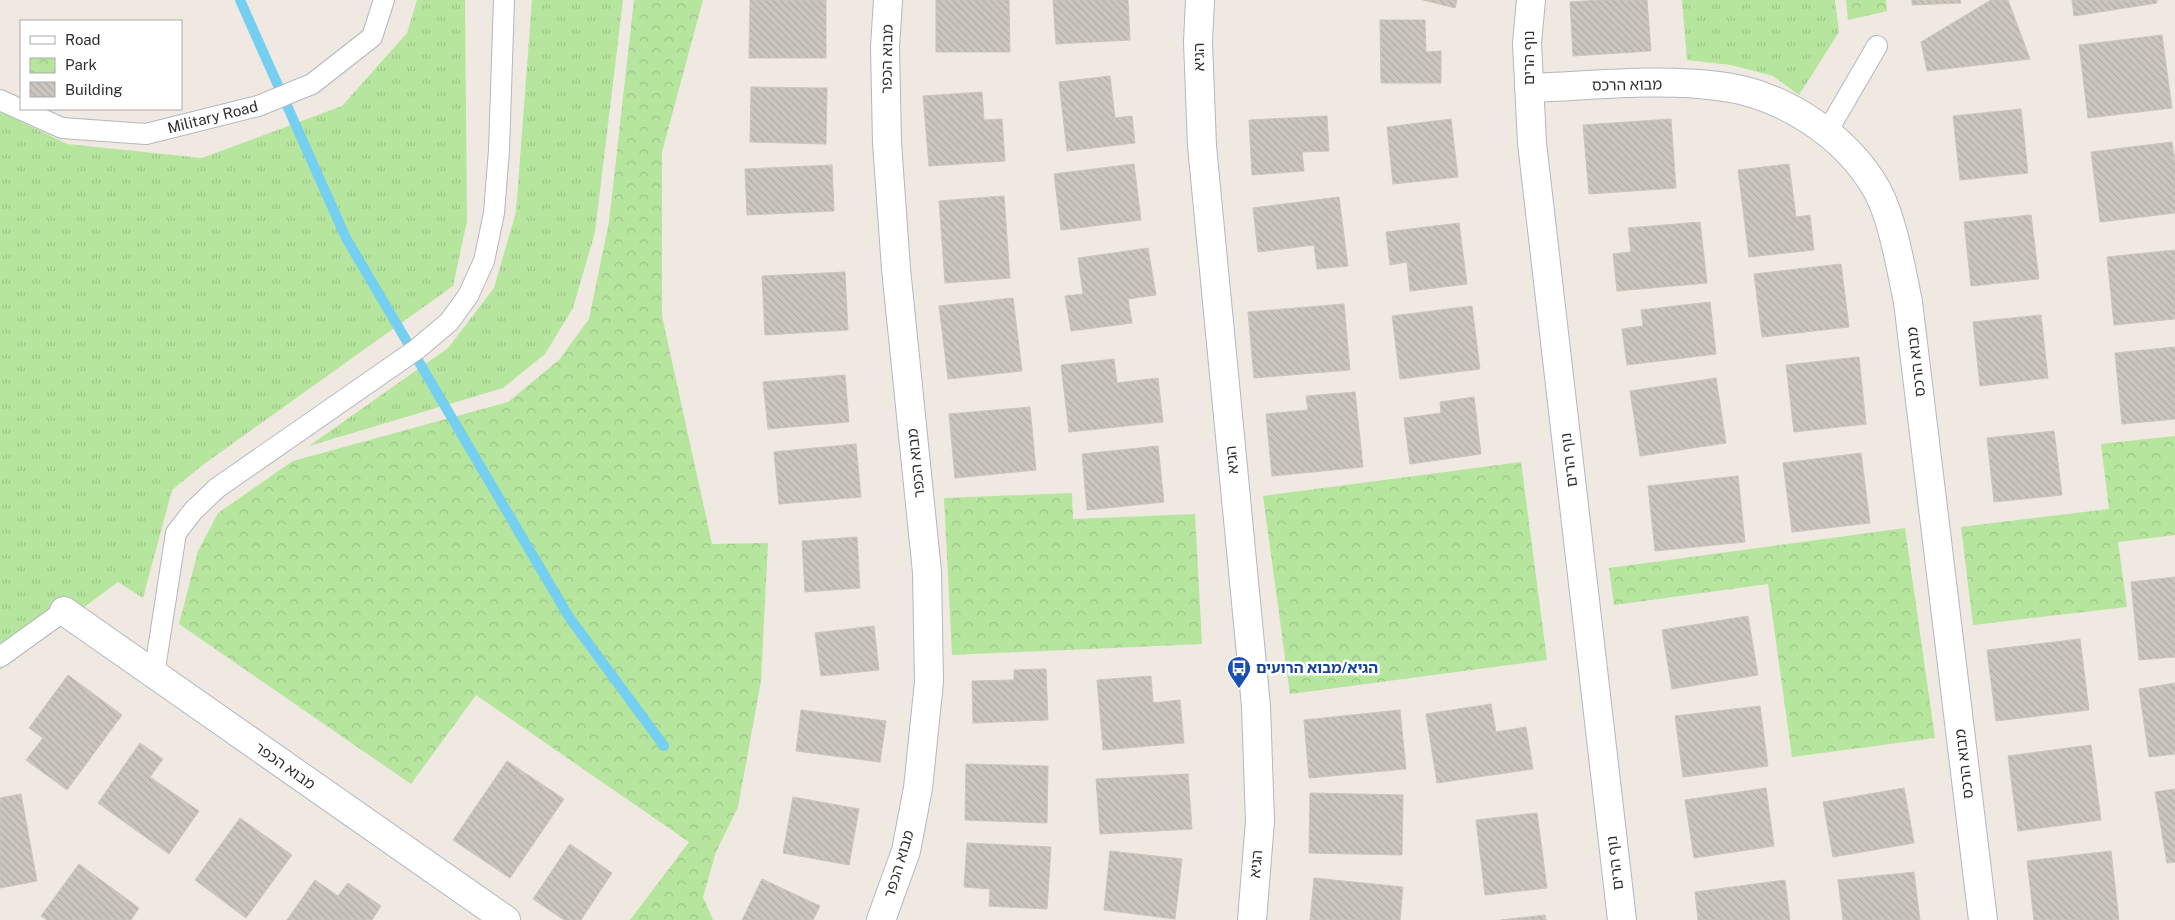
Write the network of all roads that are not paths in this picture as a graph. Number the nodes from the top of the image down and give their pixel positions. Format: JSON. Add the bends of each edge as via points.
{"nodes":[{"id":1,"x":384,"y":0,"type":"edge"},
{"id":2,"x":504,"y":0,"type":"edge"},
{"id":3,"x":888,"y":0,"type":"edge"},
{"id":4,"x":1200,"y":0,"type":"edge"},
{"id":5,"x":1531,"y":0,"type":"edge"},
{"id":6,"x":1877,"y":46,"type":"dead end"},
{"id":7,"x":1529,"y":88,"type":"junction"},
{"id":8,"x":0,"y":100,"type":"edge"},
{"id":9,"x":20,"y":109,"type":"edge"},
{"id":10,"x":22,"y":110,"type":"edge"},
{"id":11,"x":1827,"y":132,"type":"junction"},
{"id":12,"x":64,"y":611,"type":"joint"},
{"id":13,"x":0,"y":657,"type":"edge"},
{"id":14,"x":154,"y":675,"type":"junction"},
{"id":15,"x":506,"y":920,"type":"edge"},
{"id":16,"x":881,"y":920,"type":"edge"},
{"id":17,"x":1252,"y":920,"type":"edge"},
{"id":18,"x":1622,"y":920,"type":"edge"},
{"id":19,"x":1983,"y":920,"type":"edge"}],
"edges":[{"from":1,"to":10,"type":"lane","name":"Military Road","via":[[372,37],[312,84],[258,106],[146,134],[62,128]]},
{"from":2,"to":14,"type":"lane","via":[[494,213],[484,261],[468,296],[449,322],[417,349],[217,488],[193,511],[176,533]]},
{"from":3,"to":16,"type":"street","name":"מבוא הכפר","via":[[885,47],[887,143],[896,269],[927,572],[929,682],[918,788],[906,851]]},
{"from":4,"to":17,"type":"street","name":"הגיא","via":[[1198,42],[1202,146],[1256,706],[1260,821]]},
{"from":5,"to":7,"type":"street","name":"נוף הרים","via":[[1527,43]]},
{"from":6,"to":11,"type":"lane"},
{"from":7,"to":11,"type":"street","name":"מבוא הרכס","via":[[1656,84],[1719,86],[1769,99]]},
{"from":7,"to":18,"type":"street","name":"נוף הרים","via":[[1532,143]]},
{"from":8,"to":9,"type":"lane","name":"Military Road"},
{"from":11,"to":19,"type":"street","name":"מבוא הרכס","via":[[1849,150],[1878,190],[1908,302]]},
{"from":12,"to":13,"type":"lane"},
{"from":12,"to":14,"type":"street","name":"מבוא הכפר"},
{"from":14,"to":15,"type":"street","name":"מבוא הכפר"}]}
